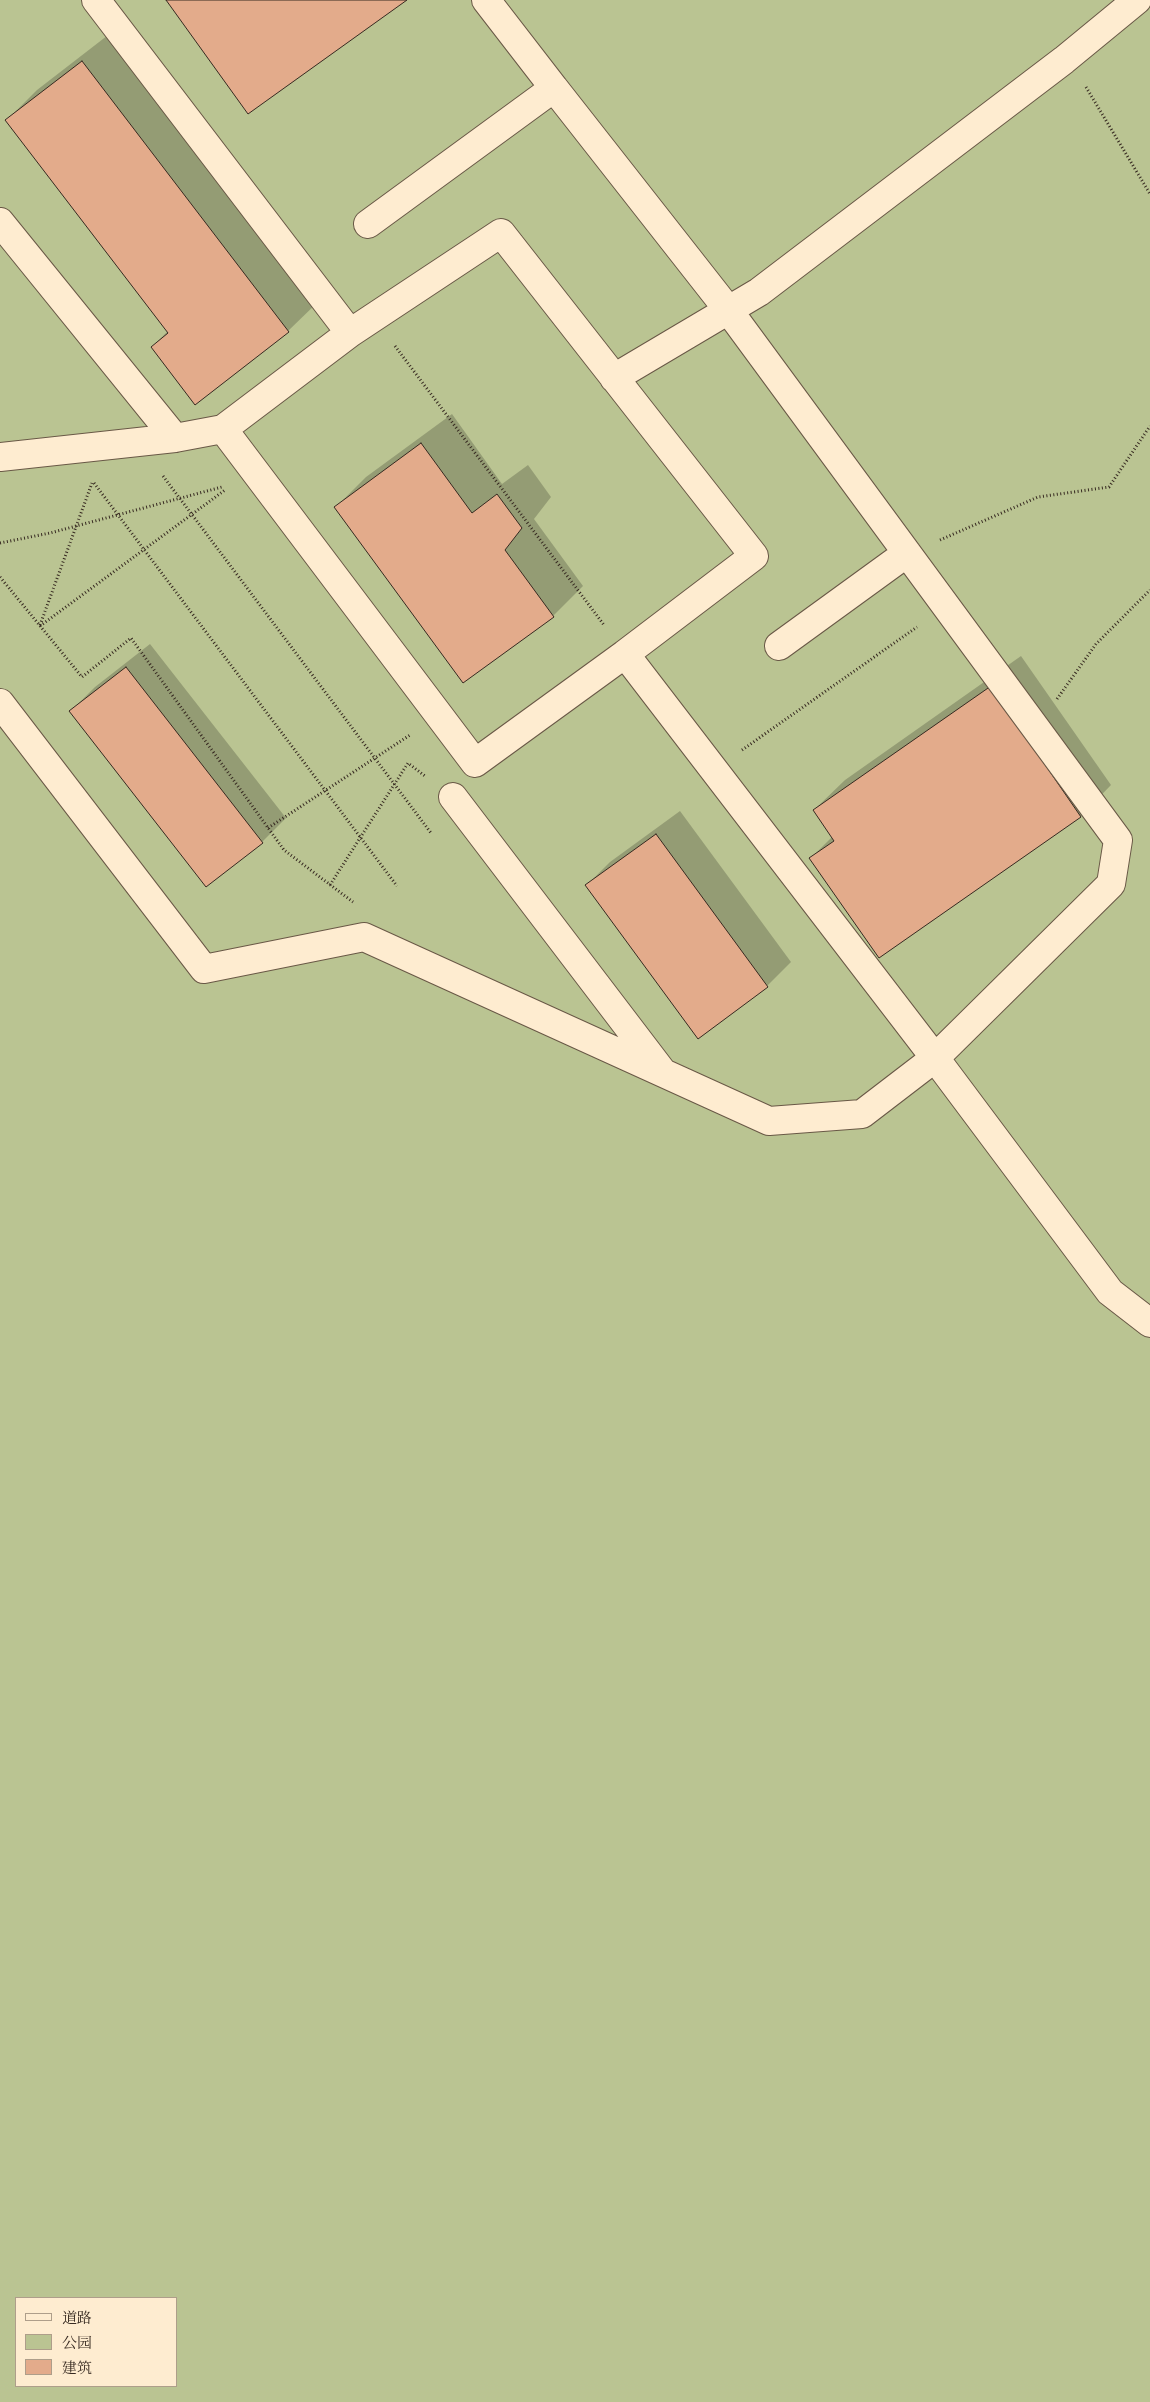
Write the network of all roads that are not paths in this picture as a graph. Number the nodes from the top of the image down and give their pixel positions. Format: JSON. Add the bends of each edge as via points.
{"nodes":[{"id":1,"x":96,"y":0,"type":"edge"},
{"id":2,"x":486,"y":0,"type":"edge"},
{"id":3,"x":1137,"y":0,"type":"edge"},
{"id":4,"x":554,"y":88,"type":"junction"},
{"id":5,"x":0,"y":222,"type":"edge"},
{"id":6,"x":368,"y":224,"type":"dead end"},
{"id":7,"x":729,"y":311,"type":"junction"},
{"id":8,"x":350,"y":333,"type":"junction"},
{"id":9,"x":614,"y":378,"type":"junction"},
{"id":10,"x":223,"y":429,"type":"junction"},
{"id":11,"x":175,"y":438,"type":"junction"},
{"id":12,"x":0,"y":457,"type":"edge"},
{"id":13,"x":907,"y":553,"type":"junction"},
{"id":14,"x":779,"y":646,"type":"dead end"},
{"id":15,"x":625,"y":654,"type":"junction"},
{"id":16,"x":0,"y":703,"type":"edge"},
{"id":17,"x":453,"y":797,"type":"road end"},
{"id":18,"x":935,"y":1058,"type":"junction"},
{"id":19,"x":664,"y":1073,"type":"junction"},
{"id":20,"x":1150,"y":1323,"type":"edge"}],
"edges":[{"from":1,"to":8,"type":"street"},
{"from":2,"to":4,"type":"street"},
{"from":3,"to":7,"type":"street","via":[[1064,60],[759,292]]},
{"from":4,"to":6,"type":"street"},
{"from":4,"to":7,"type":"street"},
{"from":5,"to":11,"type":"street"},
{"from":7,"to":9,"type":"street"},
{"from":7,"to":13,"type":"street"},
{"from":8,"to":9,"type":"street","via":[[501,233]]},
{"from":8,"to":10,"type":"street"},
{"from":9,"to":15,"type":"street","via":[[754,556]]},
{"from":10,"to":11,"type":"street"},
{"from":10,"to":15,"type":"street","via":[[475,763]]},
{"from":11,"to":12,"type":"street"},
{"from":13,"to":14,"type":"street"},
{"from":13,"to":18,"type":"street","via":[[1118,840],[1111,884]]},
{"from":15,"to":18,"type":"street"},
{"from":16,"to":19,"type":"street","via":[[204,969],[364,937]]},
{"from":17,"to":19,"type":"street"},
{"from":18,"to":19,"type":"street","via":[[862,1114],[769,1121]]},
{"from":18,"to":20,"type":"street","via":[[1110,1292]]}]}
